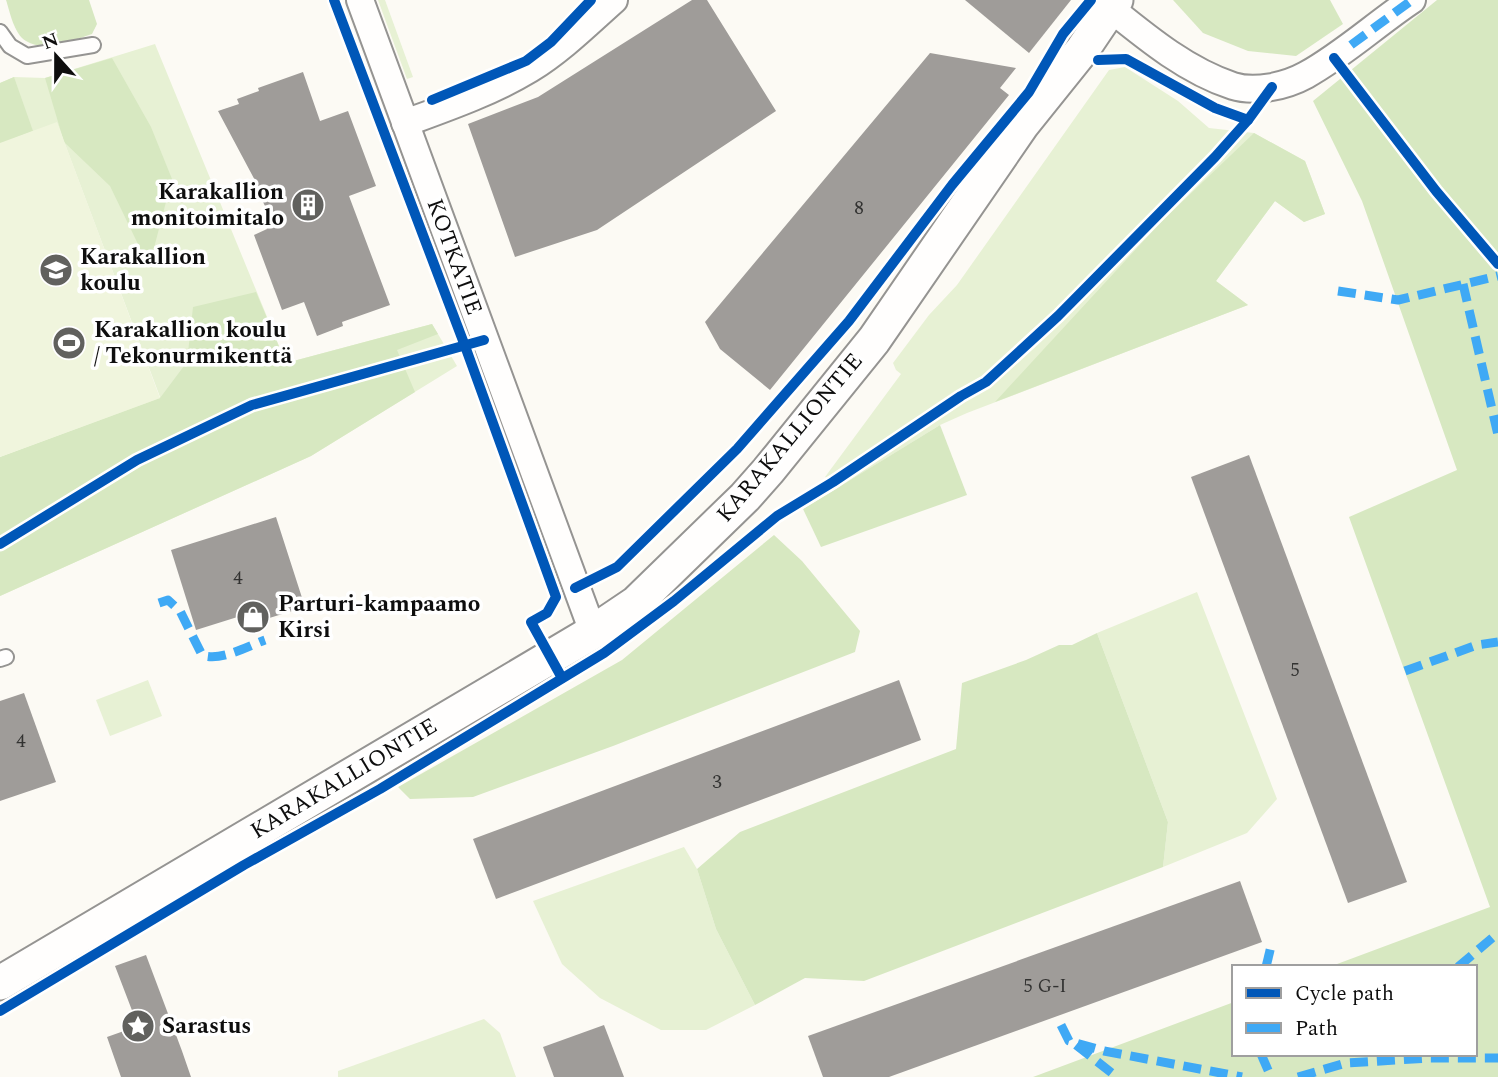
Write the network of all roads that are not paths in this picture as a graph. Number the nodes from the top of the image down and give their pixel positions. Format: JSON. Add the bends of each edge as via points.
{"nodes":[{"id":1,"x":360,"y":0,"type":"edge"},
{"id":2,"x":614,"y":0,"type":"edge"},
{"id":3,"x":1412,"y":0,"type":"edge"},
{"id":4,"x":1113,"y":4,"type":"edge"},
{"id":5,"x":0,"y":32,"type":"edge"},
{"id":6,"x":93,"y":45,"type":"dead end"},
{"id":7,"x":405,"y":123,"type":"junction"},
{"id":8,"x":593,"y":632,"type":"junction"},
{"id":9,"x":0,"y":983,"type":"edge"}],
"edges":[{"from":1,"to":7,"type":"street","name":"KOTKATIE"},
{"from":2,"to":7,"type":"street","via":[[531,69]]},
{"from":3,"to":4,"type":"street","via":[[1334,58],[1272,87],[1235,87],[1202,71],[1148,39]]},
{"from":4,"to":8,"type":"street","name":"KARAKALLIONTIE","via":[[1022,125],[874,340],[768,471],[636,603]]},
{"from":5,"to":6,"type":"lane","via":[[10,46],[27,56]]},
{"from":7,"to":8,"type":"street","name":"KOTKATIE"},
{"from":8,"to":9,"type":"street","name":"KARAKALLIONTIE"}]}
